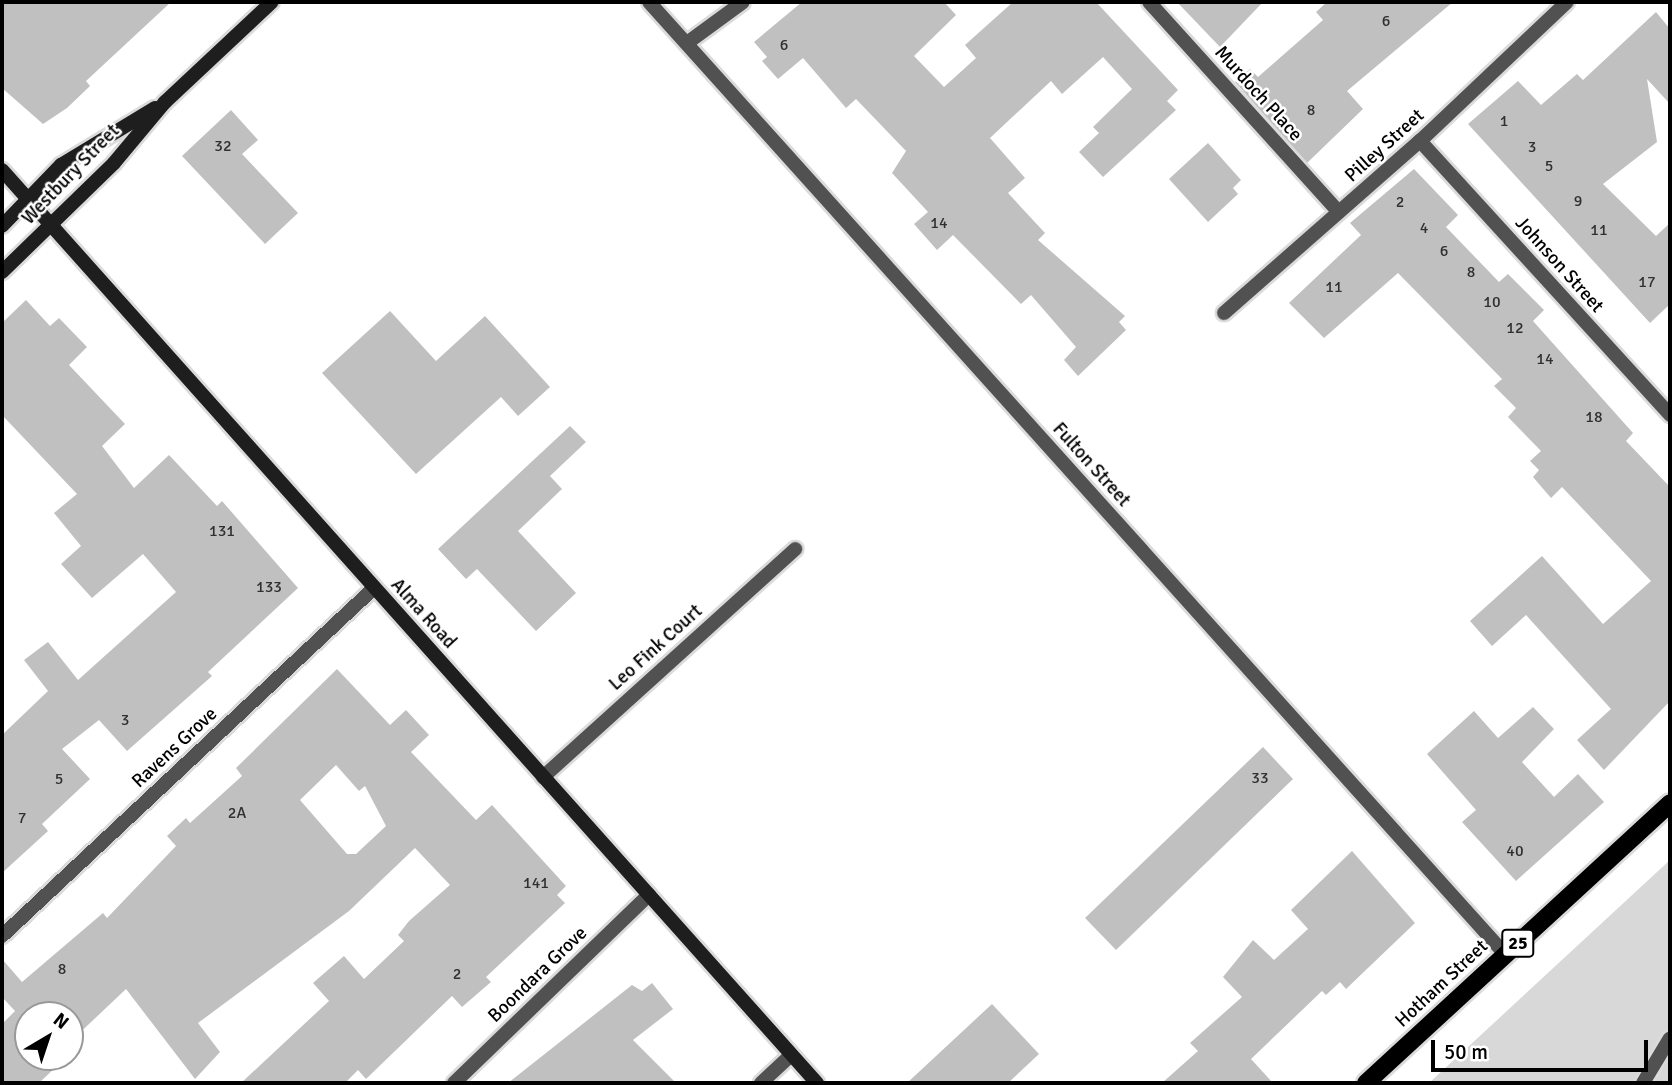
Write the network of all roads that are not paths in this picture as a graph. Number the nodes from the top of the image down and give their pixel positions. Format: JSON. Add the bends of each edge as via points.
{"nodes":[{"id":1,"x":272,"y":2,"type":"edge"},
{"id":2,"x":649,"y":2,"type":"edge"},
{"id":3,"x":743,"y":2,"type":"edge"},
{"id":4,"x":1149,"y":2,"type":"edge"},
{"id":5,"x":1567,"y":2,"type":"edge"},
{"id":6,"x":687,"y":43,"type":"junction"},
{"id":7,"x":165,"y":102,"type":"junction"},
{"id":8,"x":1420,"y":141,"type":"junction"},
{"id":9,"x":2,"y":170,"type":"edge"},
{"id":10,"x":27,"y":199,"type":"junction"},
{"id":11,"x":1339,"y":212,"type":"junction"},
{"id":12,"x":50,"y":224,"type":"junction"},
{"id":13,"x":2,"y":226,"type":"edge"},
{"id":14,"x":2,"y":272,"type":"edge"},
{"id":15,"x":1224,"y":313,"type":"dead end"},
{"id":16,"x":1670,"y":415,"type":"edge"},
{"id":17,"x":795,"y":549,"type":"dead end"},
{"id":18,"x":374,"y":588,"type":"junction"},
{"id":19,"x":543,"y":777,"type":"junction"},
{"id":20,"x":1670,"y":803,"type":"edge"},
{"id":21,"x":649,"y":895,"type":"junction"},
{"id":22,"x":2,"y":936,"type":"edge"},
{"id":23,"x":1505,"y":954,"type":"junction"},
{"id":24,"x":1670,"y":1038,"type":"edge"},
{"id":25,"x":791,"y":1055,"type":"junction"},
{"id":26,"x":454,"y":1083,"type":"edge"},
{"id":27,"x":761,"y":1083,"type":"edge"},
{"id":28,"x":817,"y":1083,"type":"edge"},
{"id":29,"x":1366,"y":1083,"type":"edge"},
{"id":30,"x":1643,"y":1083,"type":"edge"}],
"edges":[{"from":1,"to":7,"type":"street","name":"Westbury Street"},
{"from":2,"to":6,"type":"street","name":"Fulton Street"},
{"from":3,"to":6,"type":"street"},
{"from":4,"to":11,"type":"street","name":"Murdoch Place"},
{"from":5,"to":8,"type":"street","name":"Pilley Street"},
{"from":6,"to":23,"type":"street","name":"Fulton Street"},
{"from":7,"to":10,"type":"street","name":"Westbury Street","via":[[61,165]]},
{"from":7,"to":12,"type":"street","name":"Westbury Street","via":[[114,163]]},
{"from":8,"to":11,"type":"street","name":"Pilley Street"},
{"from":8,"to":16,"type":"street","name":"Johnson Street"},
{"from":9,"to":10,"type":"street","name":"Alma Road"},
{"from":10,"to":12,"type":"street","name":"Alma Road"},
{"from":10,"to":13,"type":"street","name":"Westbury Street"},
{"from":11,"to":15,"type":"street","name":"Pilley Street"},
{"from":12,"to":14,"type":"street","name":"Westbury Street"},
{"from":12,"to":18,"type":"street","name":"Alma Road"},
{"from":17,"to":19,"type":"street","name":"Leo Fink Court"},
{"from":18,"to":19,"type":"street","name":"Alma Road"},
{"from":18,"to":22,"type":"street","name":"Ravens Grove"},
{"from":19,"to":21,"type":"street","name":"Alma Road"},
{"from":20,"to":23,"type":"main road","name":"Hotham Street","number":"25"},
{"from":21,"to":25,"type":"street","name":"Alma Road"},
{"from":21,"to":26,"type":"street","name":"Boondara Grove"},
{"from":23,"to":29,"type":"main road","name":"Hotham Street","number":"25"},
{"from":24,"to":30,"type":"street"},
{"from":25,"to":27,"type":"street"},
{"from":25,"to":28,"type":"street","name":"Alma Road"}]}
